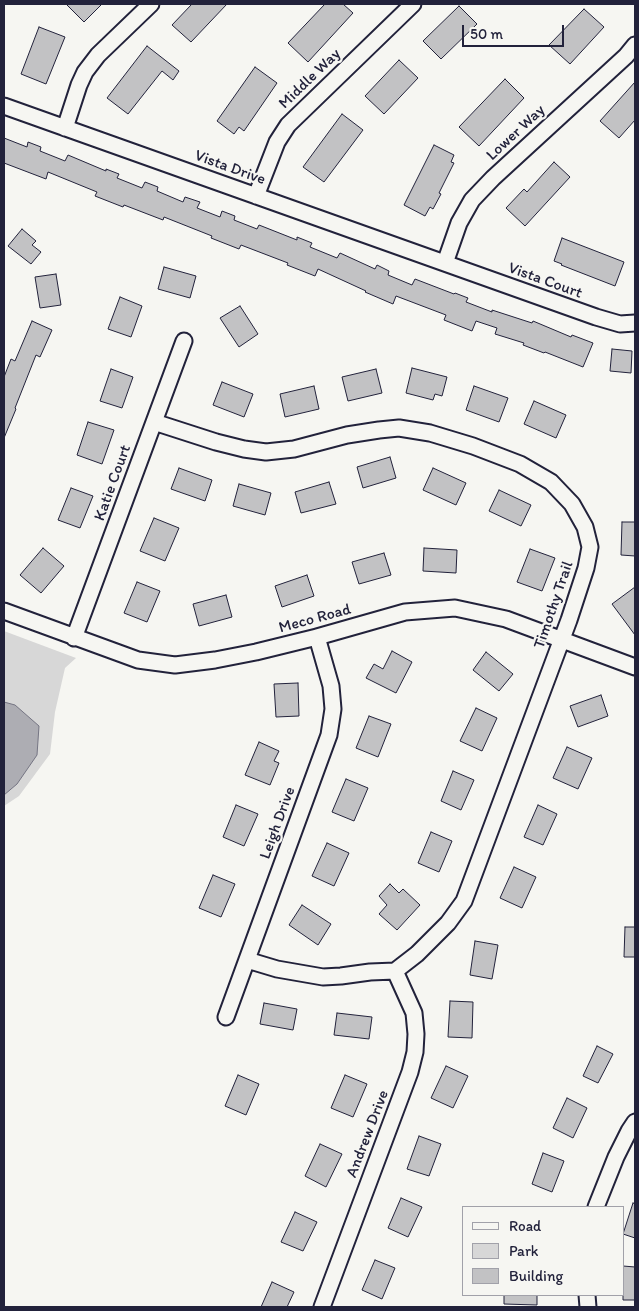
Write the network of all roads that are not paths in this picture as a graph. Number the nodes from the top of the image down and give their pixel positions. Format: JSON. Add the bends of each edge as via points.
{"nodes":[{"id":1,"x":152,"y":4,"type":"edge"},
{"id":2,"x":414,"y":4,"type":"edge"},
{"id":3,"x":635,"y":45,"type":"edge"},
{"id":4,"x":4,"y":106,"type":"edge"},
{"id":5,"x":65,"y":128,"type":"junction"},
{"id":6,"x":256,"y":196,"type":"junction"},
{"id":7,"x":445,"y":262,"type":"junction"},
{"id":8,"x":635,"y":323,"type":"edge"},
{"id":9,"x":184,"y":341,"type":"dead end"},
{"id":10,"x":154,"y":422,"type":"junction"},
{"id":11,"x":4,"y":611,"type":"edge"},
{"id":12,"x":74,"y":638,"type":"junction"},
{"id":13,"x":317,"y":638,"type":"junction"},
{"id":14,"x":562,"y":640,"type":"junction"},
{"id":15,"x":635,"y":667,"type":"edge"},
{"id":16,"x":247,"y":960,"type":"junction"},
{"id":17,"x":395,"y":971,"type":"junction"},
{"id":18,"x":226,"y":1017,"type":"dead end"},
{"id":19,"x":635,"y":1122,"type":"edge"},
{"id":20,"x":596,"y":1206,"type":"edge"},
{"id":21,"x":322,"y":1307,"type":"edge"}],
"edges":[{"from":1,"to":5,"type":"street","via":[[98,55],[85,72]]},
{"from":2,"to":6,"type":"street","name":"Middle Way","via":[[288,125],[277,142]]},
{"from":3,"to":7,"type":"street","name":"Lower Way","via":[[472,200],[459,223]]},
{"from":4,"to":5,"type":"street","name":"Vista Drive"},
{"from":5,"to":6,"type":"street","name":"Vista Drive"},
{"from":6,"to":7,"type":"street","name":"Vista Drive"},
{"from":7,"to":8,"type":"street","name":"Vista Court","via":[[596,317],[620,324]]},
{"from":9,"to":10,"type":"street","name":"Katie Court"},
{"from":10,"to":12,"type":"street","name":"Katie Court"},
{"from":10,"to":14,"type":"street","name":"Timothy Trail","via":[[216,442],[266,452],[399,428],[447,438],[520,464],[551,482],[572,504],[585,527],[590,547]]},
{"from":11,"to":12,"type":"street","name":"Meco Road"},
{"from":12,"to":13,"type":"street","name":"Meco Road","via":[[138,660],[175,665],[215,660]]},
{"from":13,"to":14,"type":"street","name":"Meco Road","via":[[405,612],[455,608],[506,619]]},
{"from":13,"to":16,"type":"street","name":"Leigh Drive","via":[[332,686],[329,735]]},
{"from":14,"to":15,"type":"street","name":"Meco Road"},
{"from":14,"to":17,"type":"street","name":"Timothy Trail","via":[[464,901],[448,923]]},
{"from":16,"to":17,"type":"street","via":[[277,970],[323,977]]},
{"from":16,"to":18,"type":"street","name":"Leigh Drive"},
{"from":17,"to":21,"type":"street","name":"Andrew Drive","via":[[414,1013],[415,1052]]},
{"from":19,"to":20,"type":"street","via":[[616,1157]]}]}
